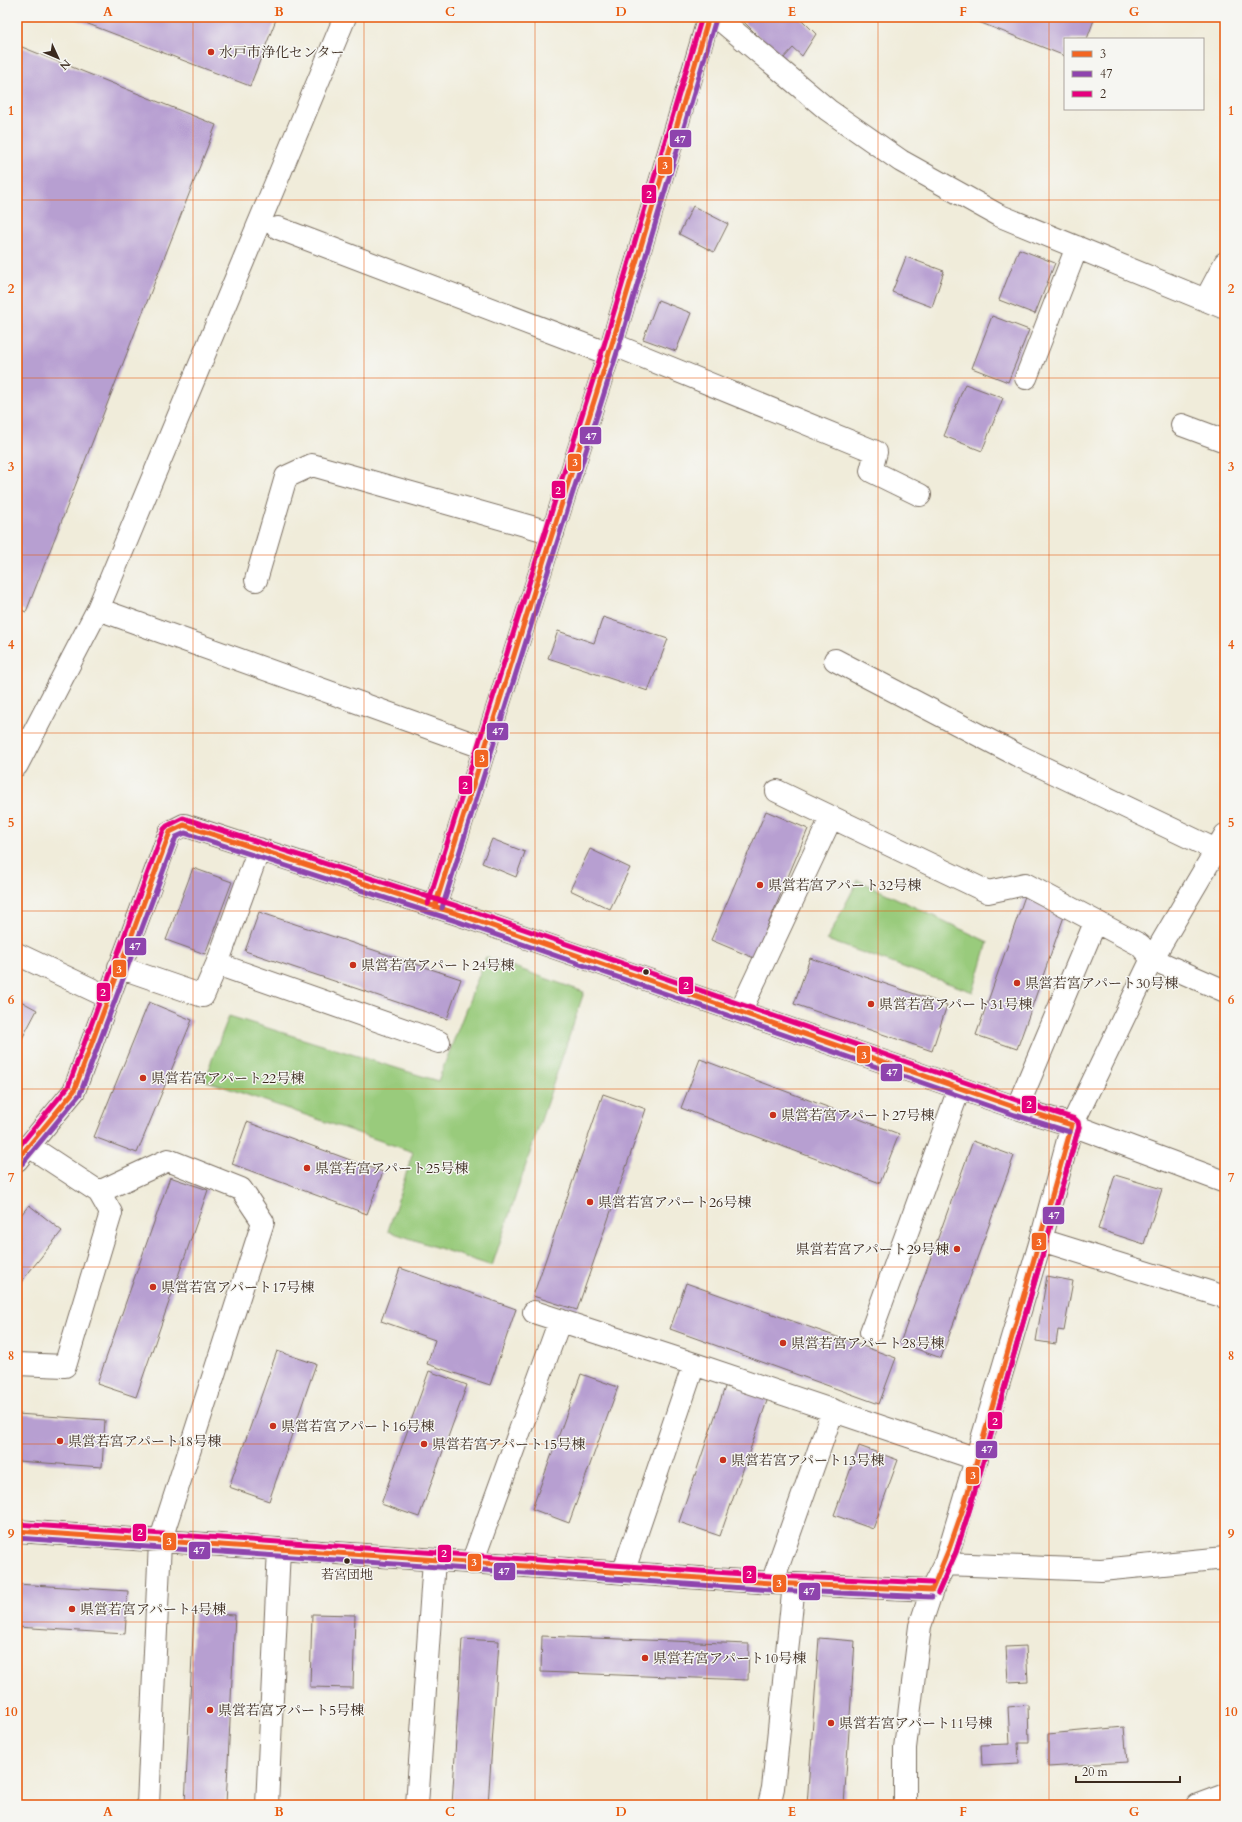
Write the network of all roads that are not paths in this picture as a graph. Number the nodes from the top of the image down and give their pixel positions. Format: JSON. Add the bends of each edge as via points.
{"nodes":[{"id":1,"x":345,"y":17,"type":"edge"},
{"id":2,"x":709,"y":17,"type":"edge"},
{"id":3,"x":716,"y":17,"type":"edge"},
{"id":4,"x":278,"y":228,"type":"dead end"},
{"id":5,"x":1077,"y":247,"type":"junction"},
{"id":6,"x":1225,"y":263,"type":"edge"},
{"id":7,"x":1215,"y":303,"type":"edge"},
{"id":8,"x":611,"y":349,"type":"junction"},
{"id":9,"x":1026,"y":378,"type":"dead end"},
{"id":10,"x":1182,"y":425,"type":"dead end"},
{"id":11,"x":1225,"y":441,"type":"edge"},
{"id":12,"x":920,"y":495,"type":"dead end"},
{"id":13,"x":553,"y":533,"type":"junction"},
{"id":14,"x":256,"y":580,"type":"dead end"},
{"id":15,"x":98,"y":609,"type":"junction"},
{"id":16,"x":835,"y":660,"type":"dead end"},
{"id":17,"x":485,"y":748,"type":"junction"},
{"id":18,"x":17,"y":765,"type":"edge"},
{"id":19,"x":776,"y":791,"type":"dead end"},
{"id":20,"x":831,"y":818,"type":"junction"},
{"id":21,"x":1221,"y":842,"type":"edge"},
{"id":22,"x":259,"y":849,"type":"junction"},
{"id":23,"x":435,"y":906,"type":"junction"},
{"id":24,"x":1096,"y":923,"type":"junction"},
{"id":25,"x":17,"y":954,"type":"edge"},
{"id":26,"x":1152,"y":960,"type":"junction"},
{"id":27,"x":217,"y":964,"type":"junction"},
{"id":28,"x":119,"y":967,"type":"junction"},
{"id":29,"x":1225,"y":991,"type":"edge"},
{"id":30,"x":108,"y":997,"type":"junction"},
{"id":31,"x":740,"y":1012,"type":"junction"},
{"id":32,"x":438,"y":1042,"type":"dead end"},
{"id":33,"x":959,"y":1088,"type":"junction"},
{"id":34,"x":1017,"y":1108,"type":"junction"},
{"id":35,"x":1072,"y":1125,"type":"junction"},
{"id":36,"x":23,"y":1153,"type":"edge"},
{"id":37,"x":1225,"y":1182,"type":"edge"},
{"id":38,"x":99,"y":1192,"type":"junction"},
{"id":39,"x":1041,"y":1240,"type":"junction"},
{"id":40,"x":1225,"y":1297,"type":"edge"},
{"id":41,"x":534,"y":1312,"type":"dead end"},
{"id":42,"x":560,"y":1320,"type":"junction"},
{"id":43,"x":871,"y":1332,"type":"dead end"},
{"id":44,"x":17,"y":1364,"type":"edge"},
{"id":45,"x":694,"y":1364,"type":"junction"},
{"id":46,"x":833,"y":1410,"type":"junction"},
{"id":47,"x":976,"y":1459,"type":"junction"},
{"id":48,"x":17,"y":1531,"type":"edge"},
{"id":49,"x":160,"y":1542,"type":"junction"},
{"id":50,"x":279,"y":1549,"type":"junction"},
{"id":51,"x":1225,"y":1558,"type":"edge"},
{"id":52,"x":434,"y":1560,"type":"junction"},
{"id":53,"x":472,"y":1562,"type":"junction"},
{"id":54,"x":945,"y":1564,"type":"junction"},
{"id":55,"x":623,"y":1573,"type":"junction"},
{"id":56,"x":772,"y":1583,"type":"junction"},
{"id":57,"x":794,"y":1584,"type":"junction"},
{"id":58,"x":932,"y":1590,"type":"junction"},
{"id":59,"x":1225,"y":1795,"type":"edge"},
{"id":60,"x":148,"y":1805,"type":"edge"},
{"id":61,"x":267,"y":1805,"type":"edge"},
{"id":62,"x":416,"y":1805,"type":"edge"},
{"id":63,"x":769,"y":1805,"type":"edge"},
{"id":64,"x":905,"y":1805,"type":"edge"},
{"id":65,"x":1198,"y":1805,"type":"edge"}],
"edges":[{"from":1,"to":15,"type":"street"},
{"from":2,"to":8,"type":"street"},
{"from":3,"to":5,"type":"street","via":[[828,110],[901,161],[998,215]]},
{"from":4,"to":8,"type":"street"},
{"from":5,"to":7,"type":"street"},
{"from":5,"to":9,"type":"street"},
{"from":6,"to":7,"type":"street"},
{"from":8,"to":12,"type":"street","via":[[876,452],[871,471]]},
{"from":8,"to":13,"type":"street"},
{"from":10,"to":11,"type":"street"},
{"from":13,"to":14,"type":"street","via":[[312,465],[286,477]]},
{"from":13,"to":17,"type":"street"},
{"from":15,"to":17,"type":"street"},
{"from":15,"to":18,"type":"street"},
{"from":16,"to":21,"type":"street","via":[[1017,755]]},
{"from":17,"to":23,"type":"street"},
{"from":19,"to":20,"type":"street"},
{"from":20,"to":24,"type":"street","via":[[988,892],[1025,884]]},
{"from":20,"to":31,"type":"street"},
{"from":21,"to":26,"type":"street"},
{"from":22,"to":23,"type":"street"},
{"from":22,"to":27,"type":"street"},
{"from":22,"to":28,"type":"street","via":[[184,825],[170,832]]},
{"from":23,"to":31,"type":"street"},
{"from":24,"to":26,"type":"street","via":[[1140,945]]},
{"from":24,"to":34,"type":"street"},
{"from":25,"to":30,"type":"street"},
{"from":26,"to":29,"type":"street"},
{"from":26,"to":35,"type":"street"},
{"from":27,"to":28,"type":"street","via":[[203,996]]},
{"from":27,"to":32,"type":"street"},
{"from":28,"to":30,"type":"street"},
{"from":30,"to":36,"type":"street","via":[[74,1091]]},
{"from":31,"to":33,"type":"street"},
{"from":33,"to":34,"type":"street"},
{"from":33,"to":43,"type":"street"},
{"from":34,"to":35,"type":"street"},
{"from":35,"to":37,"type":"street"},
{"from":35,"to":39,"type":"street"},
{"from":36,"to":38,"type":"street"},
{"from":38,"to":44,"type":"street","via":[[111,1213],[65,1366]]},
{"from":38,"to":49,"type":"street","via":[[168,1160],[241,1189],[262,1222]]},
{"from":39,"to":40,"type":"street"},
{"from":39,"to":47,"type":"street"},
{"from":41,"to":42,"type":"street"},
{"from":42,"to":45,"type":"street"},
{"from":42,"to":53,"type":"street"},
{"from":45,"to":46,"type":"street"},
{"from":45,"to":55,"type":"street"},
{"from":46,"to":47,"type":"street"},
{"from":46,"to":56,"type":"street"},
{"from":47,"to":54,"type":"street"},
{"from":48,"to":49,"type":"street"},
{"from":49,"to":50,"type":"street"},
{"from":49,"to":60,"type":"street"},
{"from":50,"to":52,"type":"street"},
{"from":50,"to":61,"type":"street"},
{"from":51,"to":54,"type":"street","via":[[1101,1570]]},
{"from":52,"to":53,"type":"street"},
{"from":52,"to":62,"type":"street"},
{"from":53,"to":55,"type":"street"},
{"from":54,"to":58,"type":"street"},
{"from":55,"to":56,"type":"street"},
{"from":56,"to":57,"type":"street"},
{"from":57,"to":58,"type":"street"},
{"from":57,"to":63,"type":"street","via":[[773,1788]]},
{"from":58,"to":64,"type":"street","via":[[920,1626],[905,1748]]},
{"from":59,"to":65,"type":"street"}]}
